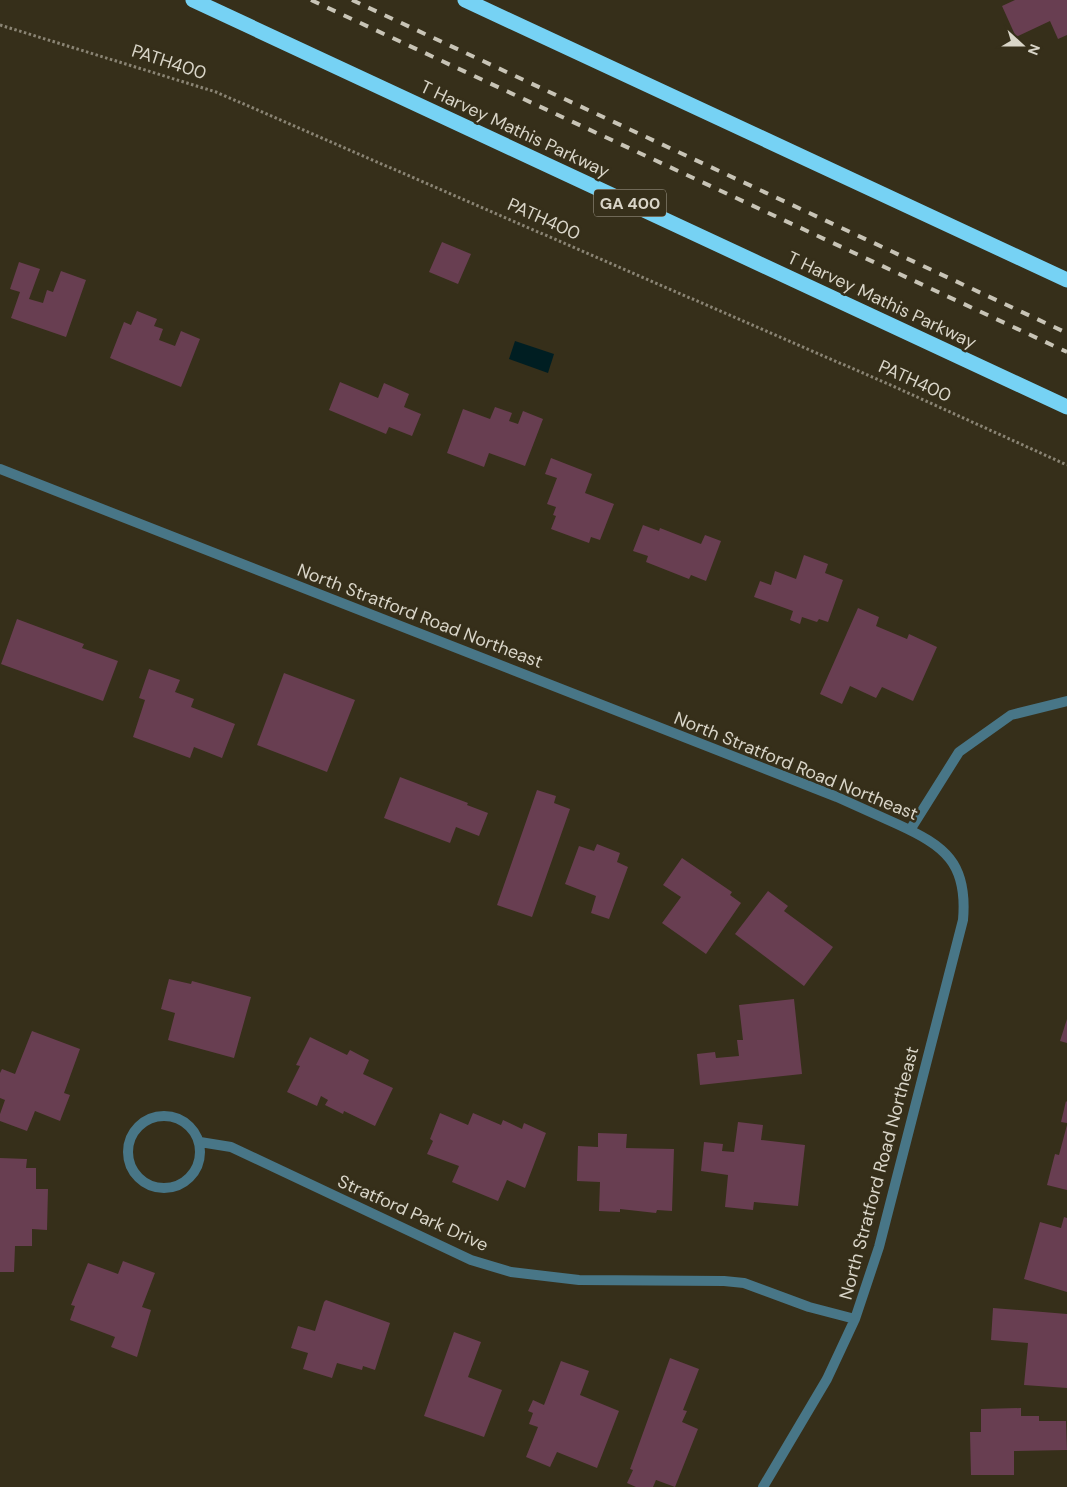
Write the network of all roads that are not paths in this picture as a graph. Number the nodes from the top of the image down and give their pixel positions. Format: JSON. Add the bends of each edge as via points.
{"nodes":[{"id":1,"x":192,"y":0,"type":"edge"},
{"id":2,"x":465,"y":0,"type":"edge"},
{"id":3,"x":1067,"y":280,"type":"edge"},
{"id":4,"x":1067,"y":407,"type":"edge"},
{"id":5,"x":0,"y":470,"type":"edge"},
{"id":6,"x":1067,"y":701,"type":"edge"},
{"id":7,"x":910,"y":830,"type":"junction"},
{"id":8,"x":200,"y":1142,"type":"junction"},
{"id":9,"x":855,"y":1319,"type":"junction"},
{"id":10,"x":763,"y":1487,"type":"edge"}],
"edges":[{"from":1,"to":4,"type":"highway","name":"T Harvey Mathis Parkway","number":"GA 400"},
{"from":2,"to":3,"type":"highway"},
{"from":5,"to":7,"type":"street","name":"North Stratford Road Northeast","via":[[837,797]]},
{"from":6,"to":7,"type":"street","via":[[1011,715],[959,752]]},
{"from":7,"to":9,"type":"street","name":"North Stratford Road Northeast","via":[[930,839],[949,856],[961,879],[962,920],[879,1247]]},
{"from":8,"to":8,"type":"street","via":[[194,1130],[183,1120],[170,1115],[156,1116],[143,1122],[133,1133],[128,1146],[129,1160],[135,1174],[146,1183],[159,1188],[173,1187],[186,1181],[196,1170]]},
{"from":8,"to":9,"type":"street","name":"Stratford Park Drive","via":[[231,1147],[471,1260],[511,1272],[579,1280],[744,1283],[809,1307]]},
{"from":9,"to":10,"type":"street","name":"North Stratford Road Northeast","via":[[828,1379]]}]}
